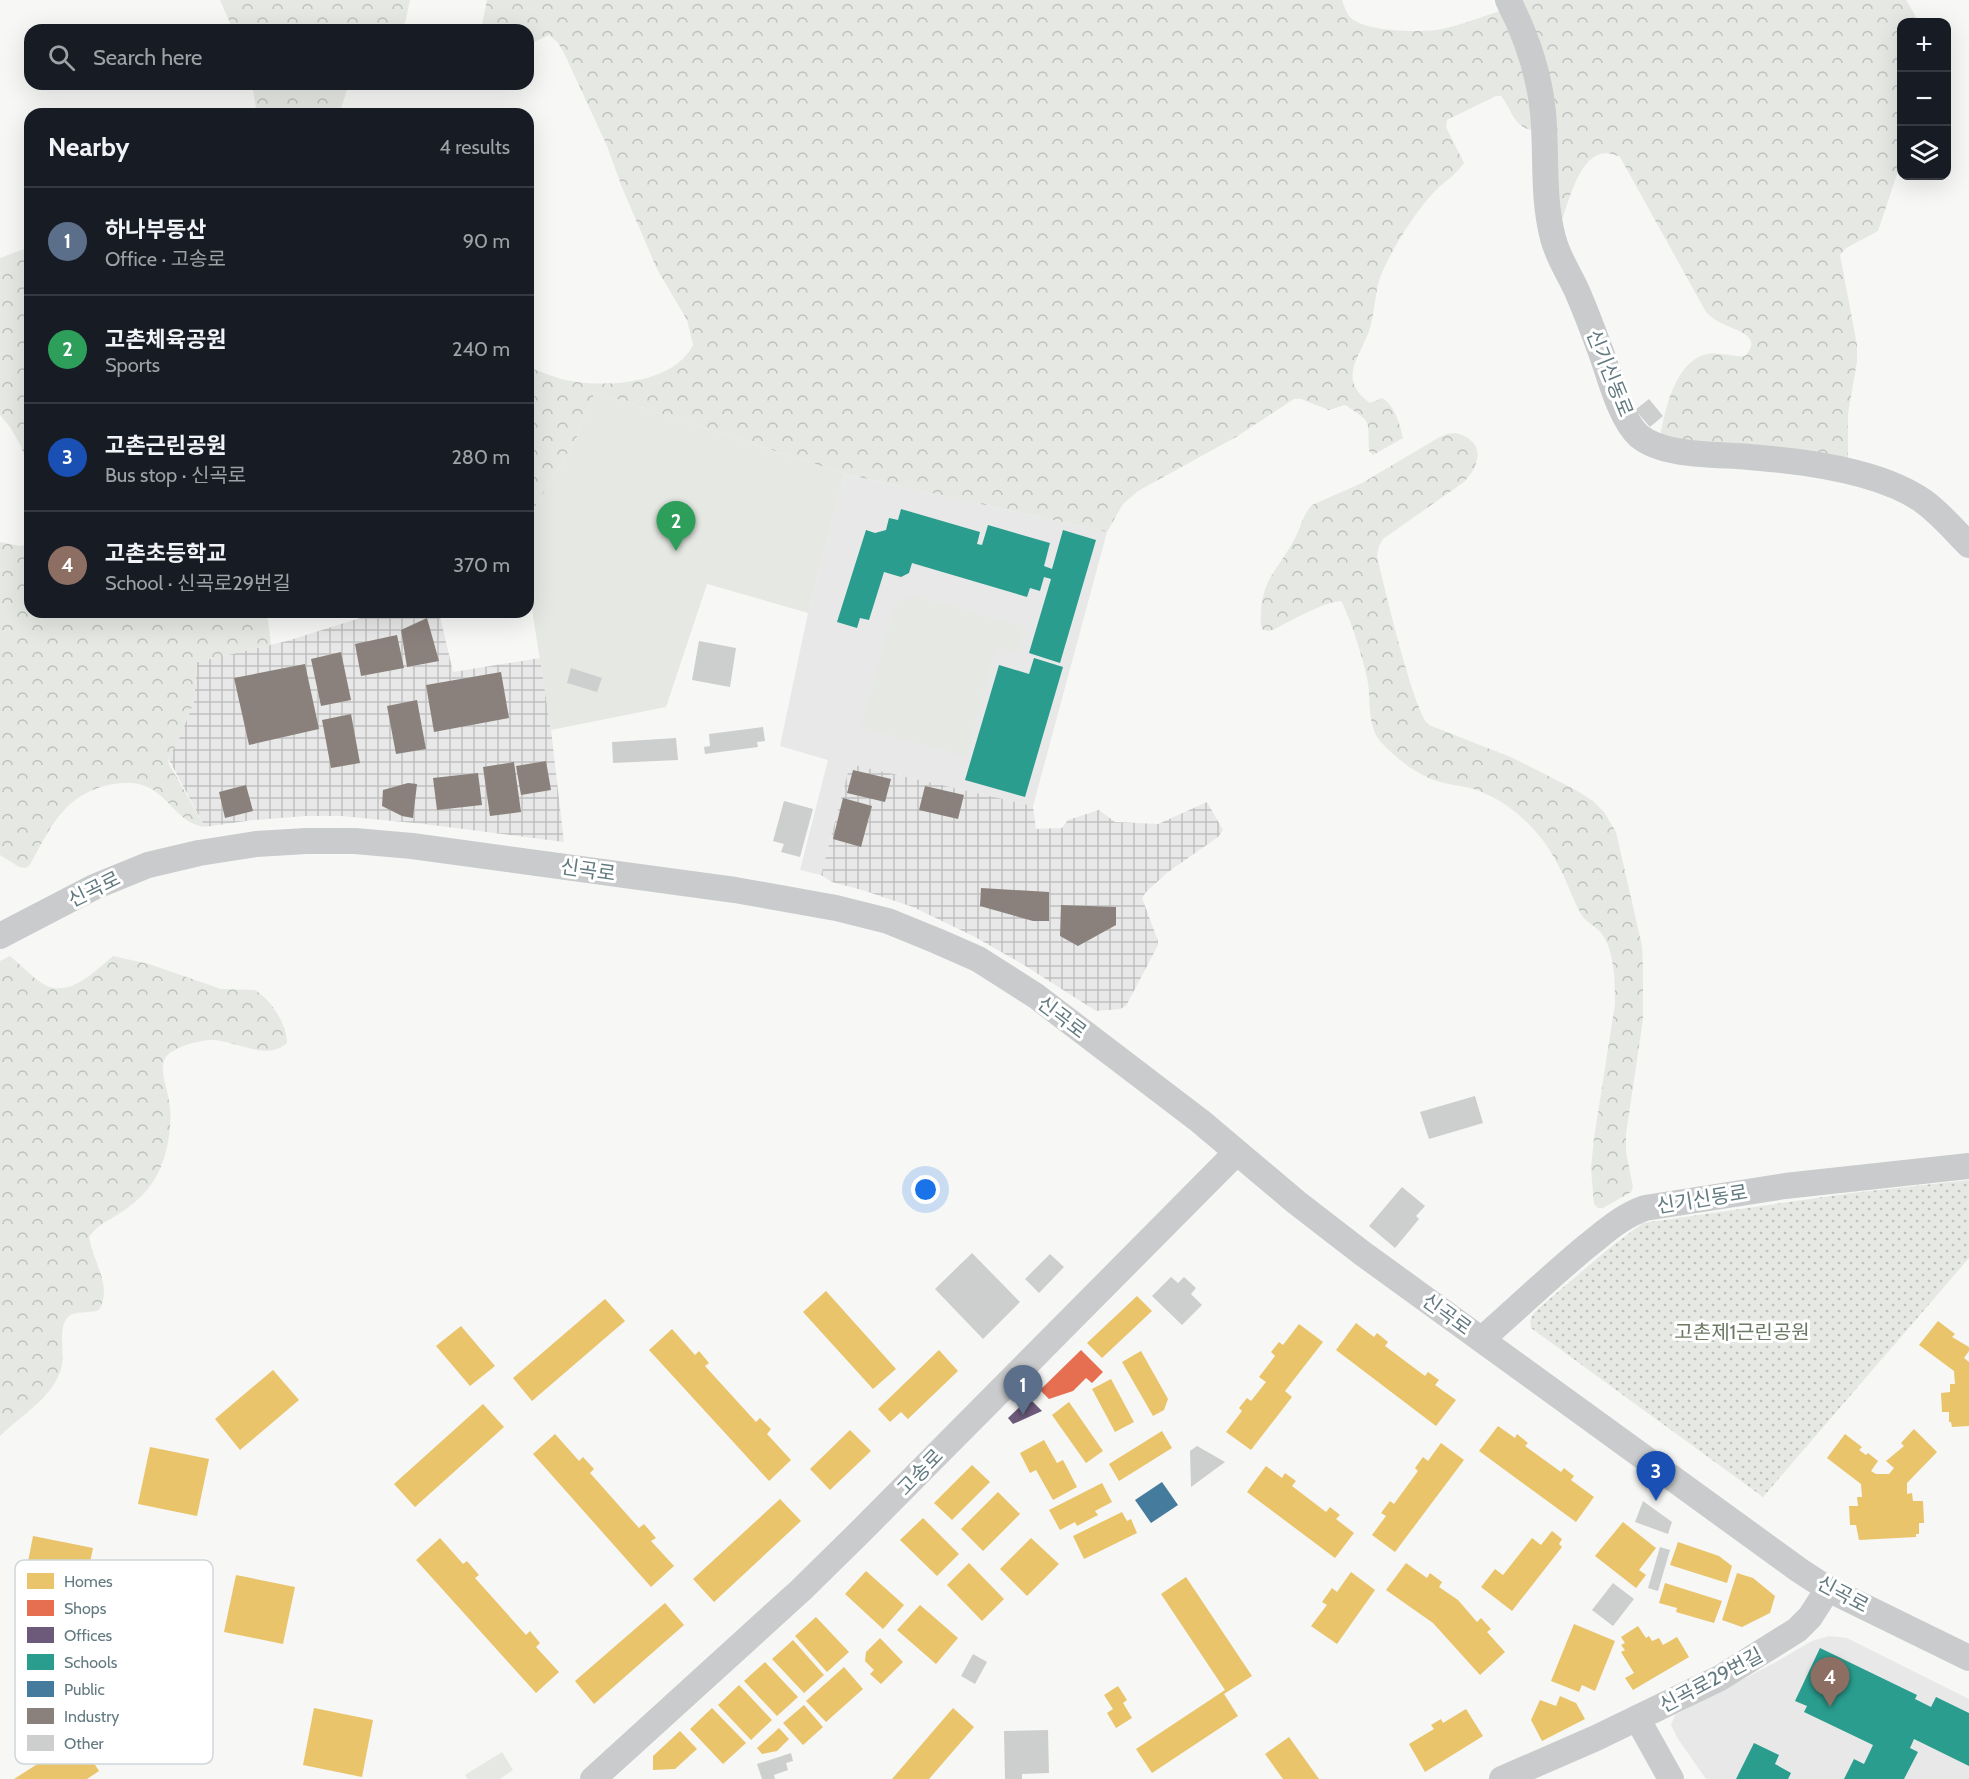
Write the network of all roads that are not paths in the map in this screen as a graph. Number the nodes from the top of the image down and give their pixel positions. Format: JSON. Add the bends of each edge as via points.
{"nodes":[{"id":1,"x":1508,"y":0,"type":"edge"},
{"id":2,"x":1969,"y":545,"type":"edge"},
{"id":3,"x":0,"y":936,"type":"edge"},
{"id":4,"x":1236,"y":1153,"type":"junction"},
{"id":5,"x":1969,"y":1166,"type":"edge"},
{"id":6,"x":1482,"y":1339,"type":"junction"},
{"id":7,"x":1828,"y":1589,"type":"junction"},
{"id":8,"x":1969,"y":1658,"type":"edge"},
{"id":9,"x":1637,"y":1718,"type":"junction"},
{"id":10,"x":593,"y":1779,"type":"edge"},
{"id":11,"x":1502,"y":1779,"type":"edge"},
{"id":12,"x":1671,"y":1779,"type":"edge"}],
"edges":[{"from":1,"to":2,"type":"street","name":"신기신동로","via":[[1525,35],[1540,87],[1552,237],[1632,428],[1649,443],[1683,452],[1782,460],[1867,476],[1907,490],[1925,502]]},
{"from":3,"to":4,"type":"street","name":"신곡로","via":[[94,887],[148,865],[256,844],[306,841],[412,846],[788,898],[888,921],[978,959],[1036,996]]},
{"from":4,"to":6,"type":"street","name":"신곡로","via":[[1362,1253]]},
{"from":4,"to":10,"type":"street","name":"고송로","via":[[852,1541]]},
{"from":5,"to":6,"type":"street","name":"신기신동로","via":[[1785,1186],[1630,1213],[1580,1251]]},
{"from":6,"to":7,"type":"street","name":"신곡로"},
{"from":7,"to":8,"type":"street","name":"신곡로"},
{"from":7,"to":9,"type":"street","name":"신곡로29번길","via":[[1809,1617],[1782,1641],[1720,1678]]},
{"from":9,"to":11,"type":"street"},
{"from":9,"to":12,"type":"street","name":"신곡로29번길"}]}
